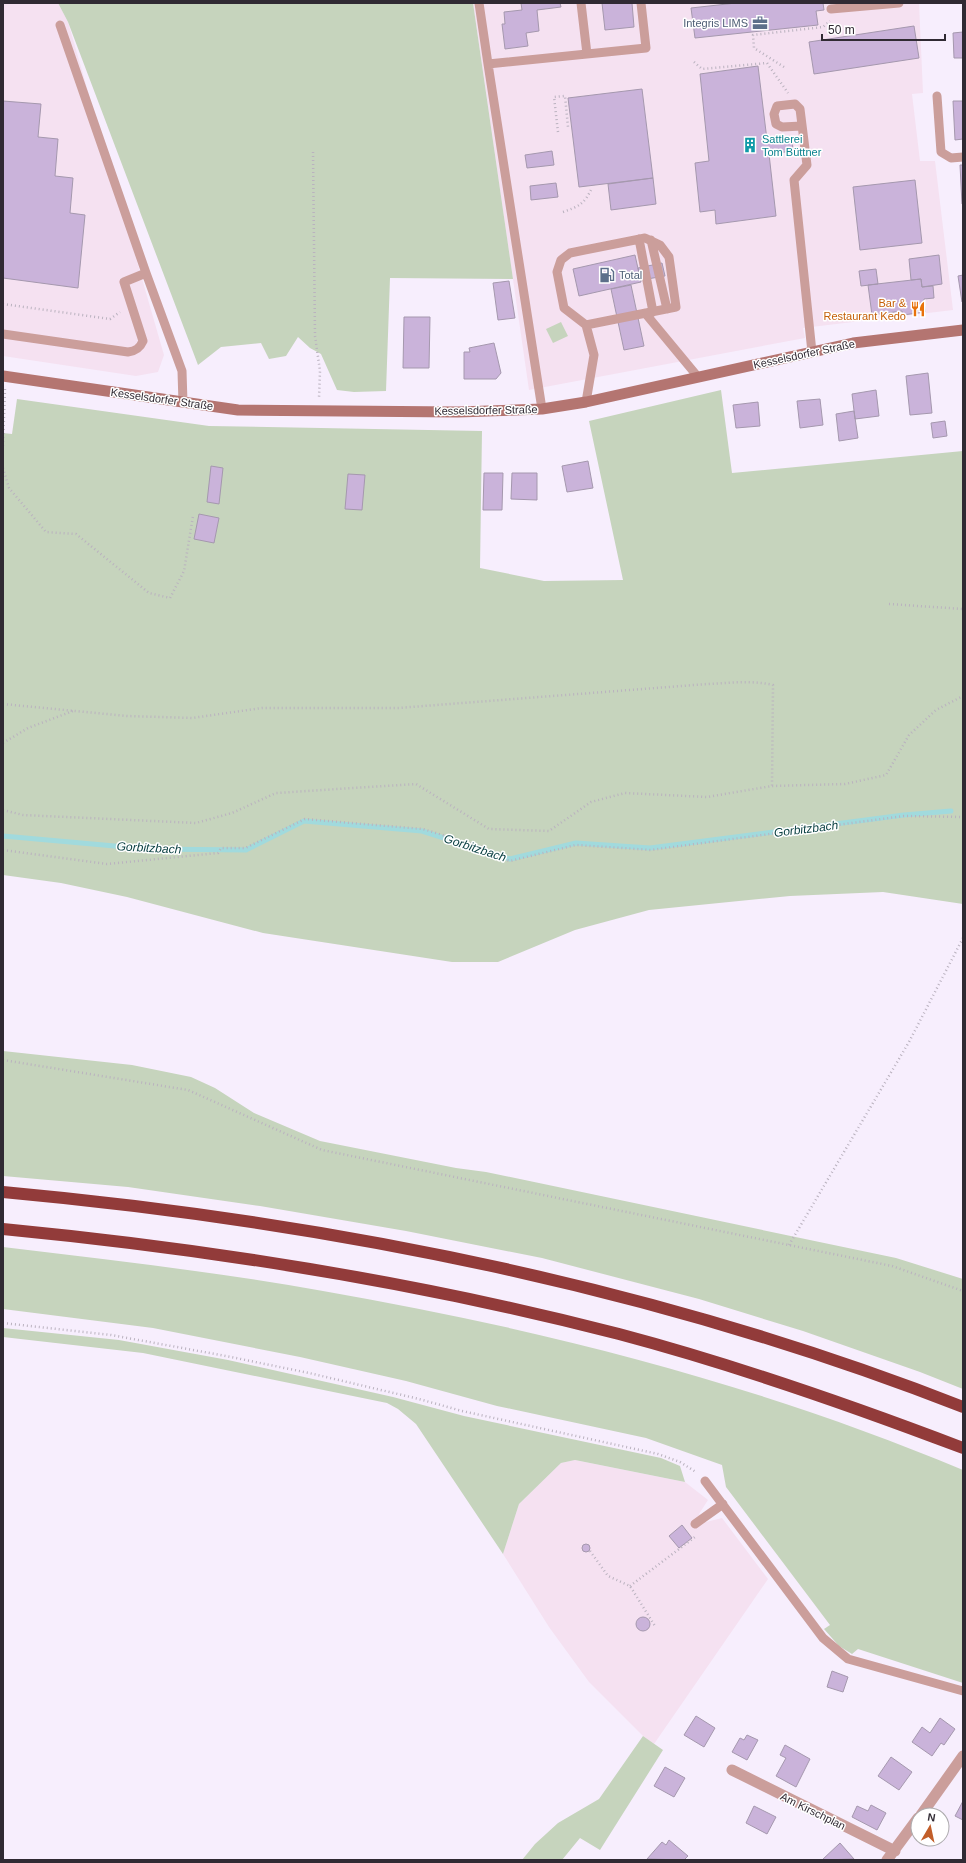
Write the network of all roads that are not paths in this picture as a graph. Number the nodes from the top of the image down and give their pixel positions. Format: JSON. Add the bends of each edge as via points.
{"nodes":[{"id":1,"x":479,"y":3,"type":"edge"},
{"id":2,"x":581,"y":3,"type":"edge"},
{"id":3,"x":641,"y":3,"type":"edge"},
{"id":4,"x":899,"y":3,"type":"edge"},
{"id":5,"x":831,"y":9,"type":"dead end"},
{"id":6,"x":60,"y":25,"type":"dead end"},
{"id":7,"x":587,"y":54,"type":"junction"},
{"id":8,"x":488,"y":64,"type":"junction"},
{"id":9,"x":937,"y":96,"type":"dead end"},
{"id":10,"x":802,"y":126,"type":"junction"},
{"id":11,"x":963,"y":157,"type":"edge"},
{"id":12,"x":639,"y":239,"type":"junction"},
{"id":13,"x":651,"y":240,"type":"junction"},
{"id":14,"x":146,"y":273,"type":"junction"},
{"id":15,"x":666,"y":309,"type":"junction"},
{"id":16,"x":649,"y":313,"type":"junction"},
{"id":17,"x":586,"y":325,"type":"junction"},
{"id":18,"x":963,"y":330,"type":"edge"},
{"id":19,"x":3,"y":334,"type":"edge"},
{"id":20,"x":812,"y":352,"type":"junction"},
{"id":21,"x":4,"y":377,"type":"edge"},
{"id":22,"x":698,"y":377,"type":"junction"},
{"id":23,"x":586,"y":402,"type":"junction"},
{"id":24,"x":183,"y":403,"type":"junction"},
{"id":25,"x":542,"y":409,"type":"junction"},
{"id":26,"x":3,"y":1192,"type":"edge"},
{"id":27,"x":3,"y":1229,"type":"edge"},
{"id":28,"x":963,"y":1407,"type":"edge"},
{"id":29,"x":963,"y":1448,"type":"edge"},
{"id":30,"x":705,"y":1481,"type":"road end"},
{"id":31,"x":723,"y":1504,"type":"junction"},
{"id":32,"x":695,"y":1524,"type":"road end"},
{"id":33,"x":963,"y":1691,"type":"edge"},
{"id":34,"x":963,"y":1756,"type":"edge"},
{"id":35,"x":732,"y":1770,"type":"dead end"},
{"id":36,"x":926,"y":1807,"type":"edge"},
{"id":37,"x":910,"y":1829,"type":"edge"},
{"id":38,"x":895,"y":1851,"type":"junction"},
{"id":39,"x":887,"y":1860,"type":"edge"}],
"edges":[{"from":1,"to":8,"type":"lane"},
{"from":2,"to":7,"type":"lane"},
{"from":3,"to":7,"type":"lane","via":[[646,48]]},
{"from":4,"to":5,"type":"lane"},
{"from":6,"to":14,"type":"lane"},
{"from":7,"to":8,"type":"lane"},
{"from":8,"to":25,"type":"lane"},
{"from":9,"to":11,"type":"lane","via":[[941,152],[951,158]]},
{"from":10,"to":10,"type":"lane","via":[[782,128],[776,124],[774,114],[777,106],[795,104],[800,109]]},
{"from":10,"to":20,"type":"lane","via":[[807,165],[794,180]]},
{"from":12,"to":13,"type":"lane"},
{"from":12,"to":16,"type":"lane"},
{"from":12,"to":17,"type":"lane","via":[[570,253],[560,260],[557,272],[564,308]]},
{"from":13,"to":15,"type":"lane"},
{"from":13,"to":15,"type":"lane","via":[[660,245],[669,257],[676,307]]},
{"from":14,"to":19,"type":"lane","via":[[124,282],[143,341],[134,351]]},
{"from":14,"to":24,"type":"lane","via":[[182,371]]},
{"from":15,"to":16,"type":"lane"},
{"from":16,"to":17,"type":"lane"},
{"from":16,"to":22,"type":"lane"},
{"from":17,"to":23,"type":"lane","via":[[594,355]]},
{"from":18,"to":20,"type":"main road","name":"Kesselsdorfer Straße","via":[[853,343]]},
{"from":20,"to":22,"type":"main road","name":"Kesselsdorfer Straße"},
{"from":21,"to":24,"type":"main road","name":"Kesselsdorfer Straße"},
{"from":22,"to":23,"type":"main road","name":"Kesselsdorfer Straße"},
{"from":23,"to":25,"type":"main road","name":"Kesselsdorfer Straße"},
{"from":24,"to":25,"type":"main road","name":"Kesselsdorfer Straße","via":[[238,410],[458,412]]},
{"from":26,"to":28,"type":"highway","via":[[267,1224],[540,1276],[631,1298],[801,1348]]},
{"from":27,"to":29,"type":"highway","via":[[244,1259],[429,1291],[528,1312],[620,1334],[791,1385]]},
{"from":30,"to":31,"type":"lane"},
{"from":31,"to":32,"type":"lane"},
{"from":31,"to":33,"type":"lane","via":[[823,1638],[834,1649],[848,1659]]},
{"from":34,"to":36,"type":"street"},
{"from":35,"to":38,"type":"street","name":"Am Kirschplan"},
{"from":37,"to":38,"type":"street"},
{"from":38,"to":39,"type":"street"}]}
